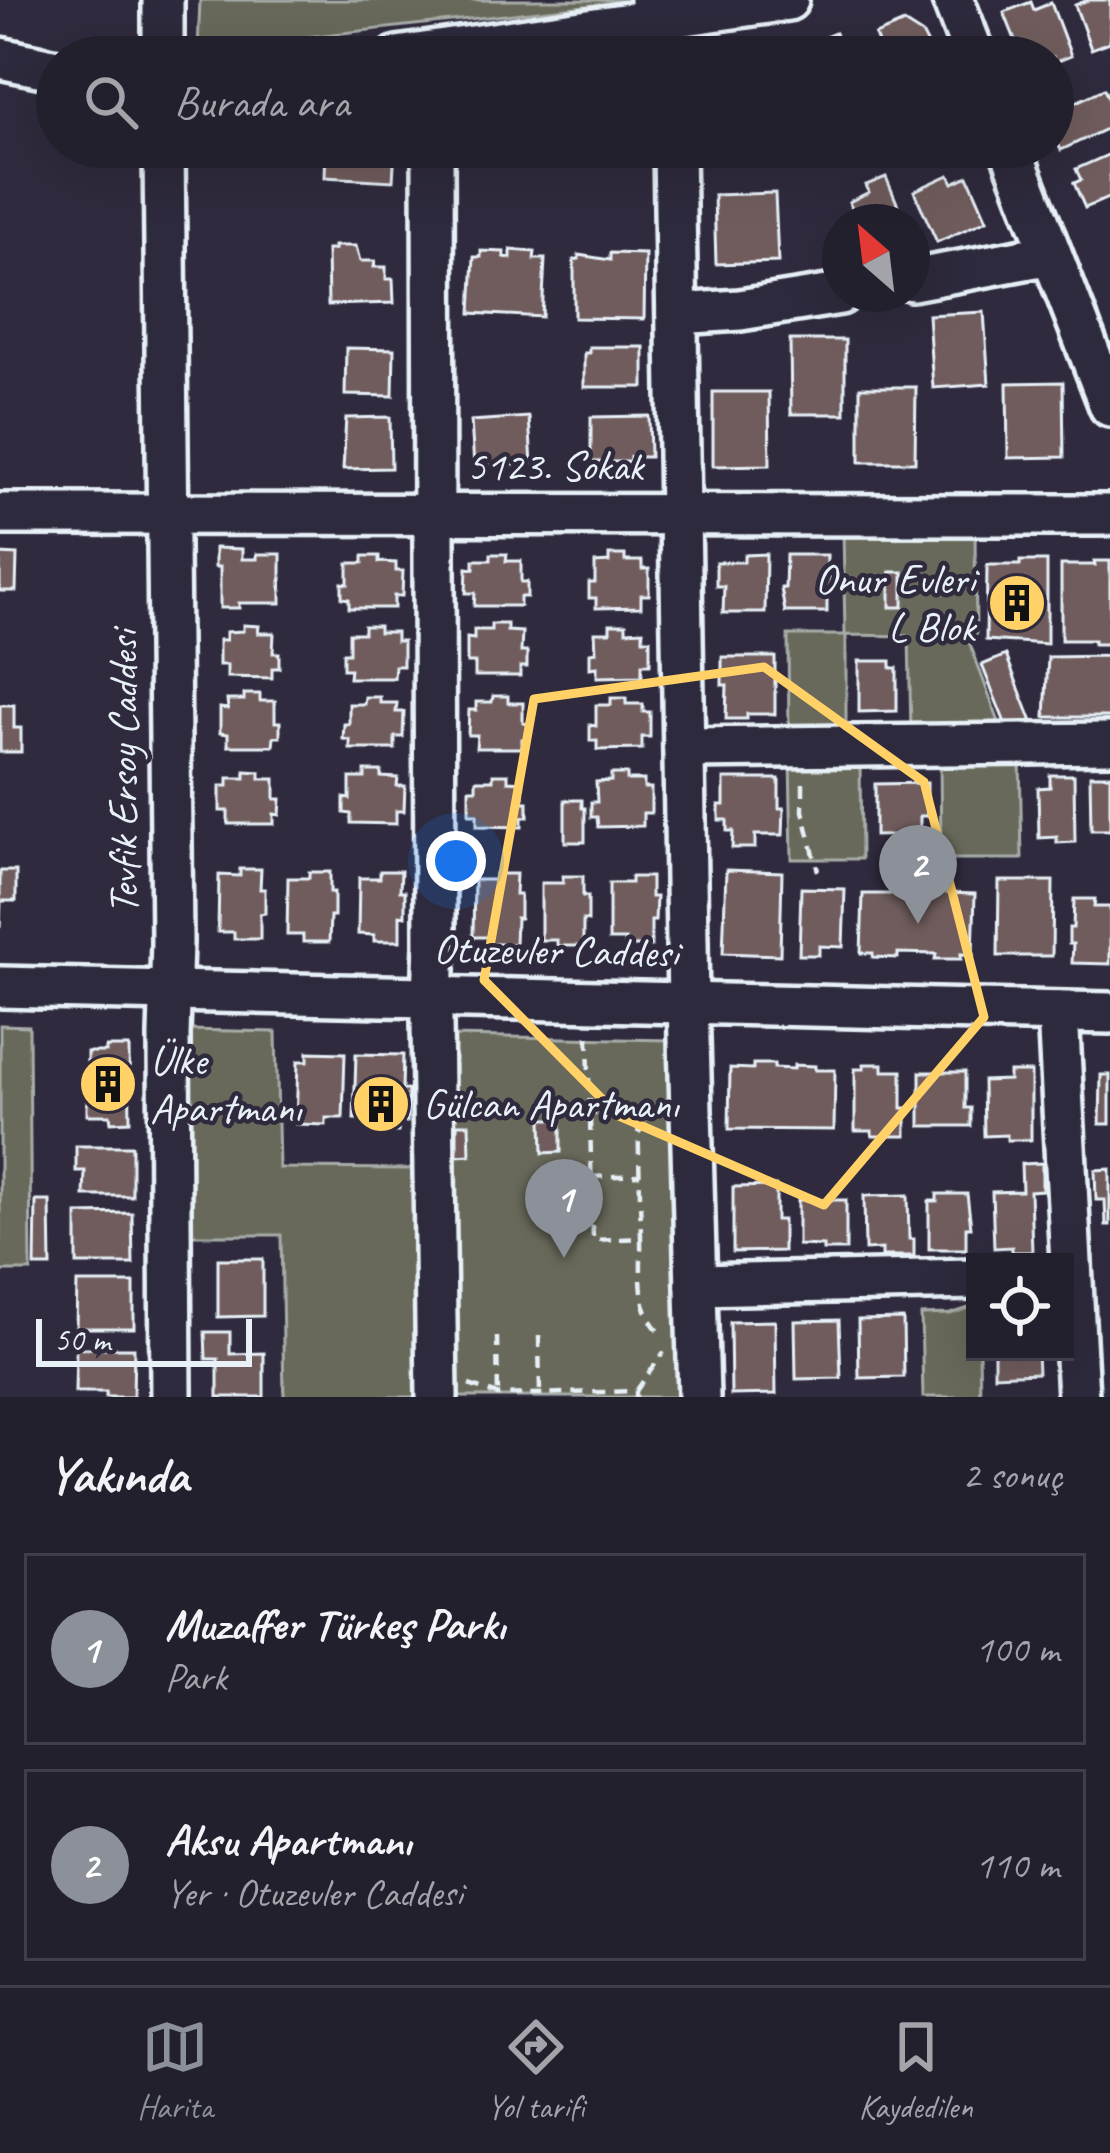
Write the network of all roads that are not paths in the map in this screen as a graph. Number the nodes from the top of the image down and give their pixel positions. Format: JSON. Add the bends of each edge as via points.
{"nodes":[{"id":1,"x":163,"y":0,"type":"edge"},
{"id":2,"x":788,"y":0,"type":"edge"},
{"id":3,"x":953,"y":0,"type":"edge"},
{"id":4,"x":660,"y":26,"type":"edge"},
{"id":5,"x":164,"y":36,"type":"edge"},
{"id":6,"x":578,"y":36,"type":"edge"},
{"id":7,"x":967,"y":36,"type":"edge"},
{"id":8,"x":0,"y":58,"type":"edge"},
{"id":9,"x":36,"y":66,"type":"edge"},
{"id":10,"x":164,"y":168,"type":"edge"},
{"id":11,"x":433,"y":168,"type":"edge"},
{"id":12,"x":674,"y":168,"type":"edge"},
{"id":13,"x":1018,"y":168,"type":"edge"},
{"id":14,"x":1051,"y":254,"type":"junction"},
{"id":15,"x":930,"y":277,"type":"edge"},
{"id":16,"x":822,"y":297,"type":"edge"},
{"id":17,"x":677,"y":314,"type":"junction"},
{"id":18,"x":1110,"y":406,"type":"edge"},
{"id":19,"x":168,"y":513,"type":"junction"},
{"id":20,"x":0,"y":514,"type":"edge"},
{"id":21,"x":433,"y":514,"type":"junction"},
{"id":22,"x":681,"y":515,"type":"junction"},
{"id":23,"x":1110,"y":515,"type":"edge"},
{"id":24,"x":1110,"y":743,"type":"edge"},
{"id":25,"x":684,"y":748,"type":"junction"},
{"id":26,"x":0,"y":987,"type":"edge"},
{"id":27,"x":170,"y":990,"type":"junction"},
{"id":28,"x":433,"y":996,"type":"junction"},
{"id":29,"x":688,"y":1003,"type":"junction"},
{"id":30,"x":1058,"y":1012,"type":"junction"},
{"id":31,"x":1110,"y":1013,"type":"edge"},
{"id":32,"x":1067,"y":1253,"type":"edge"},
{"id":33,"x":966,"y":1279,"type":"edge"},
{"id":34,"x":696,"y":1285,"type":"junction"},
{"id":35,"x":1074,"y":1349,"type":"edge"},
{"id":36,"x":170,"y":1397,"type":"edge"},
{"id":37,"x":437,"y":1397,"type":"edge"},
{"id":38,"x":699,"y":1397,"type":"edge"},
{"id":39,"x":1078,"y":1397,"type":"edge"}],
"edges":[{"from":1,"to":5,"type":"street"},
{"from":2,"to":4,"type":"street"},
{"from":3,"to":7,"type":"street"},
{"from":4,"to":6,"type":"street"},
{"from":8,"to":9,"type":"street"},
{"from":10,"to":19,"type":"street","name":"Tevfik Ersoy Caddesi"},
{"from":11,"to":21,"type":"street"},
{"from":12,"to":17,"type":"street"},
{"from":13,"to":14,"type":"street"},
{"from":14,"to":15,"type":"street"},
{"from":14,"to":18,"type":"street"},
{"from":16,"to":17,"type":"street"},
{"from":17,"to":22,"type":"street"},
{"from":19,"to":20,"type":"street","name":"5123. Sokak"},
{"from":19,"to":21,"type":"street","name":"5123. Sokak"},
{"from":19,"to":27,"type":"street","name":"Tevfik Ersoy Caddesi"},
{"from":21,"to":22,"type":"street","name":"5123. Sokak"},
{"from":21,"to":28,"type":"street"},
{"from":22,"to":23,"type":"street","name":"5123. Sokak"},
{"from":22,"to":25,"type":"street"},
{"from":24,"to":25,"type":"street"},
{"from":25,"to":29,"type":"street"},
{"from":26,"to":27,"type":"street","name":"Otuzevler Caddesi"},
{"from":27,"to":28,"type":"street","name":"Otuzevler Caddesi"},
{"from":27,"to":36,"type":"street","name":"Tevfik Ersoy Caddesi"},
{"from":28,"to":29,"type":"street","name":"Otuzevler Caddesi"},
{"from":28,"to":37,"type":"street"},
{"from":29,"to":30,"type":"street","name":"Otuzevler Caddesi"},
{"from":29,"to":34,"type":"street"},
{"from":30,"to":31,"type":"street","name":"Otuzevler Caddesi"},
{"from":30,"to":32,"type":"street"},
{"from":33,"to":34,"type":"street"},
{"from":34,"to":38,"type":"street"},
{"from":35,"to":39,"type":"street"}]}
